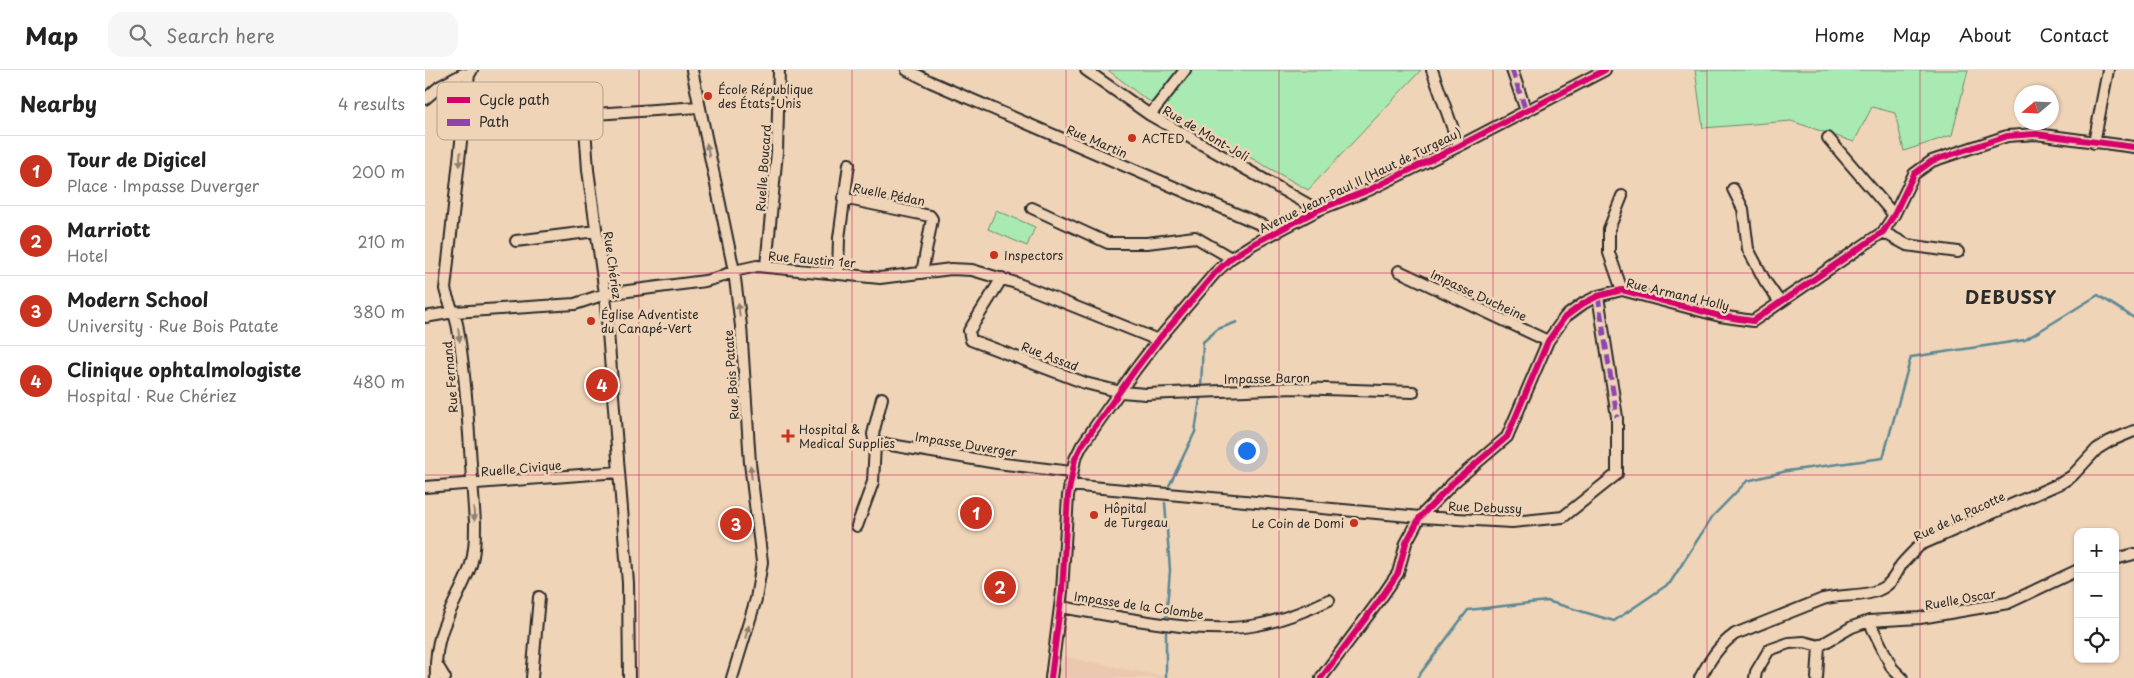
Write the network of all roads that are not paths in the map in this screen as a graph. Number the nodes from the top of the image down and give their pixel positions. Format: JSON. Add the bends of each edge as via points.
{"nodes":[{"id":1,"x":691,"y":70,"type":"edge"},
{"id":2,"x":779,"y":70,"type":"edge"},
{"id":3,"x":907,"y":70,"type":"edge"},
{"id":4,"x":1086,"y":70,"type":"edge"},
{"id":5,"x":1185,"y":70,"type":"edge"},
{"id":6,"x":1432,"y":70,"type":"edge"},
{"id":7,"x":1512,"y":70,"type":"edge"},
{"id":8,"x":1605,"y":70,"type":"edge"},
{"id":9,"x":2108,"y":70,"type":"edge"},
{"id":10,"x":467,"y":72,"type":"edge"},
{"id":11,"x":448,"y":82,"type":"edge"},
{"id":12,"x":437,"y":89,"type":"edge"},
{"id":13,"x":425,"y":99,"type":"edge"},
{"id":14,"x":699,"y":107,"type":"junction"},
{"id":15,"x":1525,"y":111,"type":"junction"},
{"id":16,"x":603,"y":113,"type":"edge"},
{"id":17,"x":1151,"y":115,"type":"junction"},
{"id":18,"x":1828,"y":138,"type":"dead end"},
{"id":19,"x":460,"y":140,"type":"edge"},
{"id":20,"x":586,"y":140,"type":"edge"},
{"id":21,"x":2094,"y":143,"type":"junction"},
{"id":22,"x":1459,"y":146,"type":"junction"},
{"id":23,"x":2134,"y":147,"type":"edge"},
{"id":24,"x":849,"y":164,"type":"dead end"},
{"id":25,"x":1733,"y":189,"type":"dead end"},
{"id":26,"x":1622,"y":196,"type":"dead end"},
{"id":27,"x":843,"y":198,"type":"junction"},
{"id":28,"x":1033,"y":208,"type":"dead end"},
{"id":29,"x":1318,"y":210,"type":"junction"},
{"id":30,"x":1894,"y":215,"type":"junction"},
{"id":31,"x":596,"y":230,"type":"junction"},
{"id":32,"x":1278,"y":232,"type":"junction"},
{"id":33,"x":1883,"y":232,"type":"junction"},
{"id":34,"x":516,"y":240,"type":"dead end"},
{"id":35,"x":1958,"y":252,"type":"dead end"},
{"id":36,"x":1231,"y":258,"type":"junction"},
{"id":37,"x":766,"y":266,"type":"junction"},
{"id":38,"x":734,"y":271,"type":"junction"},
{"id":39,"x":1399,"y":271,"type":"dead end"},
{"id":40,"x":922,"y":273,"type":"junction"},
{"id":41,"x":838,"y":274,"type":"junction"},
{"id":42,"x":1002,"y":278,"type":"junction"},
{"id":43,"x":1622,"y":290,"type":"junction"},
{"id":44,"x":605,"y":294,"type":"junction"},
{"id":45,"x":1598,"y":296,"type":"junction"},
{"id":46,"x":1779,"y":301,"type":"junction"},
{"id":47,"x":454,"y":312,"type":"junction"},
{"id":48,"x":425,"y":317,"type":"edge"},
{"id":49,"x":1157,"y":340,"type":"junction"},
{"id":50,"x":1548,"y":341,"type":"junction"},
{"id":51,"x":1121,"y":392,"type":"junction"},
{"id":52,"x":1413,"y":392,"type":"dead end"},
{"id":53,"x":882,"y":398,"type":"dead end"},
{"id":54,"x":2134,"y":431,"type":"edge"},
{"id":55,"x":875,"y":444,"type":"junction"},
{"id":56,"x":619,"y":472,"type":"junction"},
{"id":57,"x":1071,"y":472,"type":"junction"},
{"id":58,"x":472,"y":484,"type":"junction"},
{"id":59,"x":1069,"y":485,"type":"junction"},
{"id":60,"x":425,"y":487,"type":"edge"},
{"id":61,"x":1420,"y":517,"type":"junction"},
{"id":62,"x":857,"y":526,"type":"dead end"},
{"id":63,"x":2134,"y":554,"type":"edge"},
{"id":64,"x":2119,"y":558,"type":"edge"},
{"id":65,"x":2074,"y":572,"type":"edge"},
{"id":66,"x":539,"y":597,"type":"dead end"},
{"id":67,"x":1329,"y":600,"type":"dead end"},
{"id":68,"x":1060,"y":607,"type":"junction"},
{"id":69,"x":1869,"y":621,"type":"junction"},
{"id":70,"x":1819,"y":646,"type":"junction"},
{"id":71,"x":435,"y":662,"type":"junction"},
{"id":72,"x":436,"y":678,"type":"edge"},
{"id":73,"x":445,"y":678,"type":"edge"},
{"id":74,"x":532,"y":678,"type":"edge"},
{"id":75,"x":629,"y":678,"type":"edge"},
{"id":76,"x":732,"y":678,"type":"edge"},
{"id":77,"x":1051,"y":678,"type":"edge"},
{"id":78,"x":1321,"y":678,"type":"edge"},
{"id":79,"x":1700,"y":678,"type":"edge"},
{"id":80,"x":1755,"y":678,"type":"edge"},
{"id":81,"x":1817,"y":678,"type":"edge"},
{"id":82,"x":1902,"y":678,"type":"edge"}],
"edges":[{"from":1,"to":14,"type":"street","name":"Rue Bois Patate"},
{"from":2,"to":37,"type":"street","name":"Ruelle Boucard","via":[[777,152]]},
{"from":3,"to":32,"type":"street","name":"Rue Martin"},
{"from":4,"to":17,"type":"street","name":"Rue de Mont-Joli"},
{"from":5,"to":17,"type":"street"},
{"from":6,"to":22,"type":"street"},
{"from":7,"to":15,"type":"street"},
{"from":8,"to":15,"type":"street","name":"Avenue Jean-Paul II (Haut de Turgeau)"},
{"from":9,"to":21,"type":"street"},
{"from":10,"to":11,"type":"street"},
{"from":12,"to":13,"type":"street"},
{"from":14,"to":16,"type":"street","name":"Rue Chériez"},
{"from":38,"to":14,"type":"street","name":"Rue Bois Patate","one_way":true},
{"from":15,"to":22,"type":"street","name":"Avenue Jean-Paul II (Haut de Turgeau)"},
{"from":17,"to":29,"type":"street","name":"Rue de Mont-Joli"},
{"from":18,"to":30,"type":"street"},
{"from":19,"to":47,"type":"street","name":"Rue Fernand","one_way":true,"via":[[445,289]]},
{"from":20,"to":31,"type":"street","name":"Rue Chériez"},
{"from":21,"to":23,"type":"street","name":"Rue Armand Holly"},
{"from":21,"to":30,"type":"street","name":"Rue Armand Holly","via":[[2036,134],[2007,136],[1932,161],[1914,174]]},
{"from":22,"to":29,"type":"street","name":"Avenue Jean-Paul II (Haut de Turgeau)","via":[[1369,190]]},
{"from":24,"to":27,"type":"street"},
{"from":25,"to":46,"type":"street","via":[[1743,209],[1748,249]]},
{"from":26,"to":43,"type":"street","via":[[1609,229],[1609,253]]},
{"from":27,"to":40,"type":"street","name":"Ruelle Pédan","via":[[930,216]]},
{"from":27,"to":41,"type":"street"},
{"from":28,"to":36,"type":"street","via":[[1108,243],[1147,243],[1195,237]]},
{"from":29,"to":32,"type":"street","name":"Avenue Jean-Paul II (Haut de Turgeau)"},
{"from":30,"to":33,"type":"street","name":"Rue Armand Holly"},
{"from":31,"to":34,"type":"street"},
{"from":31,"to":44,"type":"street","name":"Rue Chériez"},
{"from":32,"to":36,"type":"street","name":"Avenue Jean-Paul II (Haut de Turgeau)"},
{"from":33,"to":35,"type":"street","via":[[1907,245]]},
{"from":33,"to":46,"type":"street","name":"Rue Armand Holly"},
{"from":36,"to":49,"type":"street","name":"Avenue Jean-Paul II (Haut de Turgeau)"},
{"from":37,"to":38,"type":"street","name":"Rue Faustin 1er"},
{"from":37,"to":41,"type":"street","name":"Rue Faustin 1er"},
{"from":38,"to":44,"type":"street","name":"Rue Faustin 1er","via":[[705,281]]},
{"from":76,"to":38,"type":"street","name":"Rue Bois Patate","one_way":true,"via":[[756,599],[762,562]]},
{"from":39,"to":50,"type":"street","name":"Impasse Ducheine"},
{"from":40,"to":41,"type":"street","name":"Rue Faustin 1er","via":[[885,278]]},
{"from":40,"to":42,"type":"street","name":"Rue Faustin 1er","via":[[973,270]]},
{"from":42,"to":49,"type":"street","name":"Rue Faustin 1er"},
{"from":42,"to":51,"type":"street","name":"Rue Assad","via":[[969,331],[971,340],[1085,383]]},
{"from":43,"to":45,"type":"street","name":"Rue Armand Holly"},
{"from":43,"to":46,"type":"street","name":"Rue Armand Holly","via":[[1720,316],[1753,321]]},
{"from":44,"to":47,"type":"street","name":"Rue Faustin 1er","via":[[575,304]]},
{"from":44,"to":56,"type":"street","name":"Rue Chériez"},
{"from":45,"to":50,"type":"street","name":"Rue Armand Holly","via":[[1565,317]]},
{"from":45,"to":61,"type":"street","name":"Rue Debussy","via":[[1617,417],[1617,474],[1563,517],[1512,522]]},
{"from":47,"to":48,"type":"street","name":"Rue Faustin 1er"},
{"from":47,"to":58,"type":"street","name":"Rue Fernand","one_way":true,"via":[[462,360]]},
{"from":49,"to":51,"type":"street","name":"Avenue Jean-Paul II (Haut de Turgeau)"},
{"from":50,"to":61,"type":"street","name":"Rue Armand Holly","via":[[1507,437],[1453,483]]},
{"from":51,"to":52,"type":"street","name":"Impasse Baron","via":[[1146,394],[1295,388]]},
{"from":51,"to":57,"type":"street","name":"Avenue Jean-Paul II (Haut de Turgeau)","via":[[1082,445]]},
{"from":53,"to":55,"type":"street","via":[[873,434]]},
{"from":54,"to":79,"type":"street","name":"Rue de la Pacotte","via":[[2097,449],[2061,484],[1920,545],[1887,585],[1864,594],[1837,594],[1735,634],[1722,643]]},
{"from":55,"to":57,"type":"street","name":"Impasse Duverger"},
{"from":55,"to":62,"type":"street","via":[[873,482]]},
{"from":56,"to":58,"type":"street","name":"Ruelle Civique"},
{"from":56,"to":75,"type":"street","name":"Rue Chériez","via":[[628,583]]},
{"from":57,"to":59,"type":"street","name":"Avenue Jean-Paul II (Haut de Turgeau)"},
{"from":58,"to":60,"type":"street","name":"Ruelle Civique"},
{"from":58,"to":71,"type":"street","name":"Rue Fernand","one_way":true,"via":[[475,548],[470,568],[438,640]]},
{"from":59,"to":61,"type":"street","name":"Rue Debussy"},
{"from":59,"to":68,"type":"street","name":"Avenue Jean-Paul II (Haut de Turgeau)"},
{"from":61,"to":78,"type":"street","name":"Rue Armand Holly","via":[[1406,543],[1398,573]]},
{"from":63,"to":64,"type":"street"},
{"from":65,"to":69,"type":"street","name":"Ruelle Oscar","via":[[2008,603],[1920,618]]},
{"from":66,"to":74,"type":"street"},
{"from":67,"to":68,"type":"street","name":"Impasse de la Colombe","via":[[1296,615],[1257,625],[1211,628]]},
{"from":68,"to":77,"type":"street","name":"Avenue Jean-Paul II (Haut de Turgeau)"},
{"from":69,"to":70,"type":"street"},
{"from":69,"to":82,"type":"street","via":[[1892,668]]},
{"from":70,"to":80,"type":"street","via":[[1789,643],[1769,650],[1755,672]]},
{"from":70,"to":81,"type":"street"},
{"from":71,"to":72,"type":"street","name":"Rue Fernand"},
{"from":71,"to":73,"type":"street"}]}
